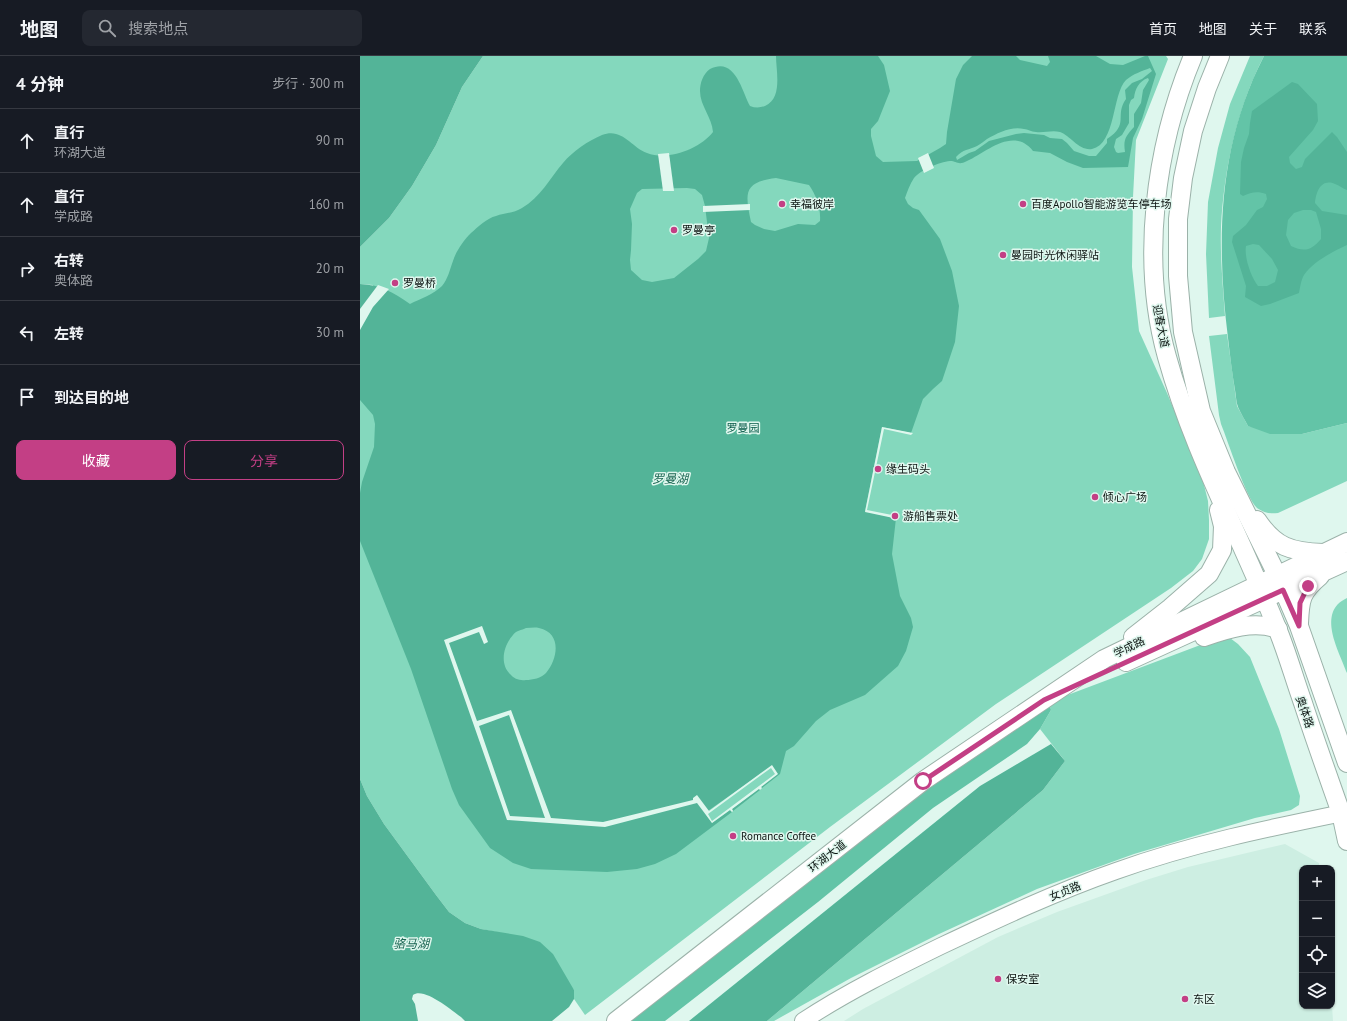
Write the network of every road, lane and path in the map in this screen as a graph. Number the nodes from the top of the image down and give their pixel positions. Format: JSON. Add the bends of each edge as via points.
{"nodes":[{"id":1,"x":1194,"y":56,"type":"edge"},
{"id":2,"x":1220,"y":56,"type":"edge"},
{"id":3,"x":1170,"y":125,"type":"junction"},
{"id":4,"x":1193,"y":131,"type":"junction"},
{"id":5,"x":1219,"y":474,"type":"junction"},
{"id":6,"x":1347,"y":542,"type":"edge"},
{"id":7,"x":1326,"y":561,"type":"junction"},
{"id":8,"x":1347,"y":561,"type":"edge"},
{"id":9,"x":1280,"y":582,"type":"junction"},
{"id":10,"x":1262,"y":591,"type":"junction"},
{"id":11,"x":1299,"y":626,"type":"junction"},
{"id":12,"x":1278,"y":629,"type":"junction"},
{"id":13,"x":1105,"y":665,"type":"junction"},
{"id":14,"x":1044,"y":700,"type":"joint"},
{"id":15,"x":1347,"y":763,"type":"edge"},
{"id":16,"x":1344,"y":812,"type":"edge"},
{"id":17,"x":1347,"y":841,"type":"edge"},
{"id":18,"x":616,"y":1021,"type":"edge"},
{"id":19,"x":803,"y":1021,"type":"edge"}],
"edges":[{"from":1,"to":3,"type":"main road","name":"迎春大道"},
{"from":2,"to":4,"type":"main road","name":"迎春大道"},
{"from":3,"to":4,"type":"main road"},
{"from":3,"to":5,"type":"main road","name":"迎春大道","via":[[1157,193],[1154,238],[1156,311],[1167,358],[1185,411]]},
{"from":4,"to":5,"type":"main road","name":"迎春大道","via":[[1178,219],[1180,303],[1183,332],[1201,411]]},
{"from":5,"to":7,"type":"main road","via":[[1265,532],[1281,546]]},
{"from":5,"to":9,"type":"main road","name":"迎春大道"},
{"from":5,"to":10,"type":"main road","name":"迎春大道"},
{"from":5,"to":13,"type":"main road","via":[[1222,550],[1209,574]]},
{"from":6,"to":7,"type":"main road","name":"学成路"},
{"from":7,"to":8,"type":"main road","name":"学成路"},
{"from":7,"to":9,"type":"main road","name":"学成路"},
{"from":7,"to":11,"type":"main road","via":[[1308,586],[1300,603]]},
{"from":9,"to":10,"type":"main road","name":"学成路"},
{"from":9,"to":11,"type":"main road","name":"奥体路"},
{"from":10,"to":12,"type":"main road","name":"奥体路"},
{"from":10,"to":13,"type":"main road","name":"学成路"},
{"from":11,"to":15,"type":"main road","name":"奥体路"},
{"from":12,"to":13,"type":"main road","via":[[1268,625],[1255,625],[1223,630]]},
{"from":12,"to":16,"type":"main road","name":"奥体路"},
{"from":13,"to":14,"type":"main road","name":"学成路"},
{"from":14,"to":18,"type":"main road","name":"环湖大道","via":[[923,781]]},
{"from":16,"to":17,"type":"main road","name":"奥体路"},
{"from":16,"to":19,"type":"street","name":"女贞路","via":[[1221,839],[1116,871],[1036,902],[981,927],[858,988]]}]}
